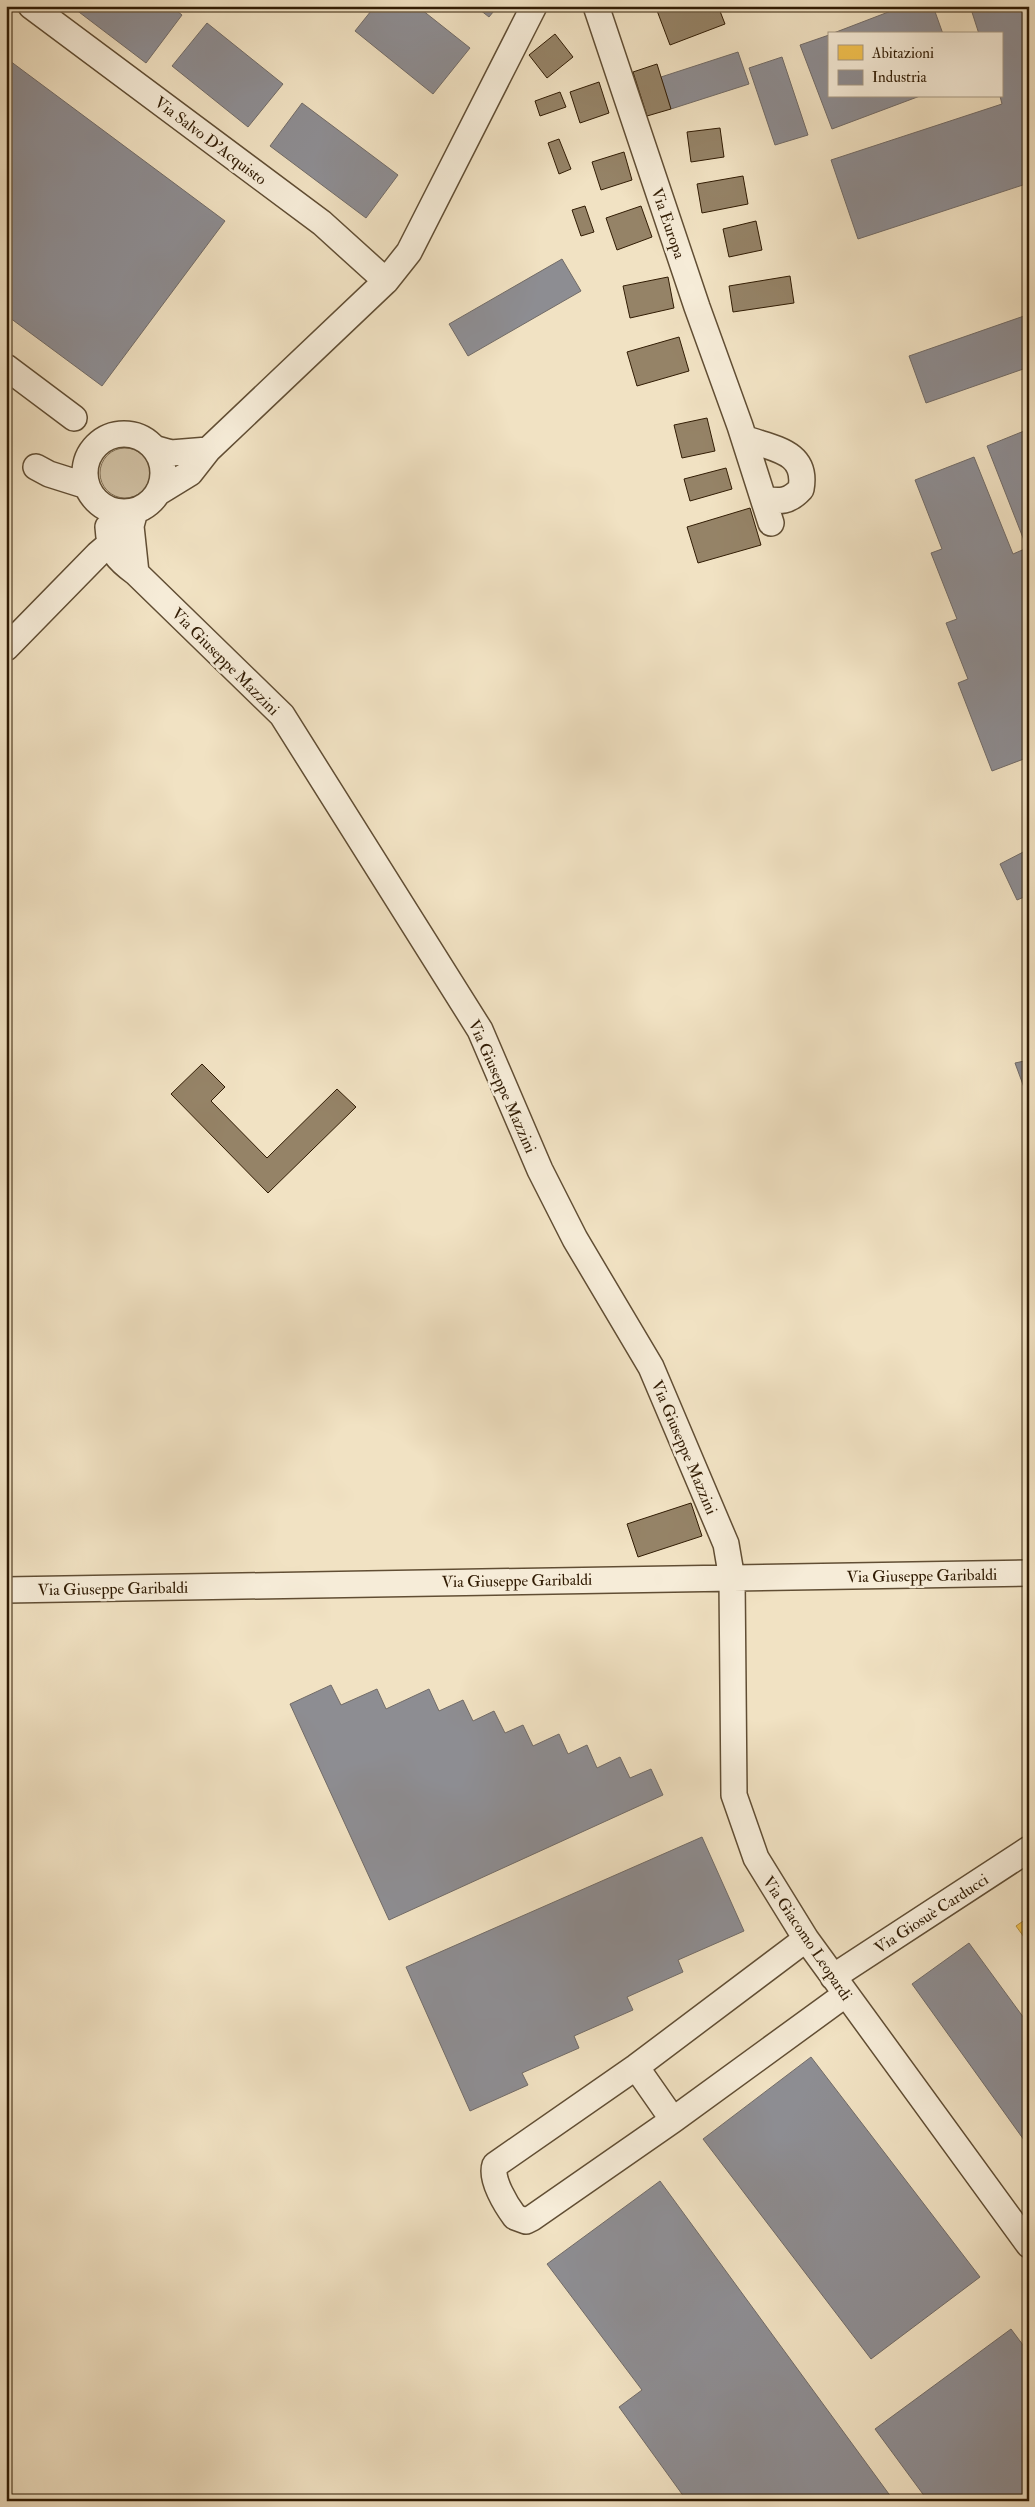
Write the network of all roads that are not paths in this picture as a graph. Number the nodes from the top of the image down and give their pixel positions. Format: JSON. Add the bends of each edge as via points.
{"nodes":[{"id":1,"x":30,"y":6,"type":"edge"},
{"id":2,"x":534,"y":6,"type":"edge"},
{"id":3,"x":596,"y":6,"type":"edge"},
{"id":4,"x":386,"y":281,"type":"junction"},
{"id":5,"x":6,"y":367,"type":"edge"},
{"id":6,"x":744,"y":438,"type":"junction"},
{"id":7,"x":157,"y":449,"type":"junction"},
{"id":8,"x":94,"y":450,"type":"junction"},
{"id":9,"x":208,"y":450,"type":"junction"},
{"id":10,"x":87,"y":486,"type":"junction"},
{"id":11,"x":159,"y":492,"type":"junction"},
{"id":12,"x":764,"y":499,"type":"junction"},
{"id":13,"x":106,"y":508,"type":"junction"},
{"id":14,"x":136,"y":511,"type":"junction"},
{"id":15,"x":771,"y":523,"type":"dead end"},
{"id":16,"x":111,"y":543,"type":"junction"},
{"id":17,"x":136,"y":573,"type":"junction"},
{"id":18,"x":6,"y":648,"type":"edge"},
{"id":19,"x":1029,"y":1573,"type":"edge"},
{"id":20,"x":732,"y":1579,"type":"junction"},
{"id":21,"x":6,"y":1590,"type":"edge"},
{"id":22,"x":1029,"y":1849,"type":"edge"},
{"id":23,"x":806,"y":1939,"type":"junction"},
{"id":24,"x":839,"y":1985,"type":"junction"},
{"id":25,"x":636,"y":2067,"type":"junction"},
{"id":26,"x":673,"y":2120,"type":"junction"},
{"id":27,"x":1029,"y":2245,"type":"edge"}],
"edges":[{"from":1,"to":4,"type":"street","name":"Via Salvo D'Acquisto","via":[[322,223]]},
{"from":2,"to":4,"type":"street","via":[[409,252]]},
{"from":3,"to":6,"type":"street","name":"Via Europa"},
{"from":4,"to":9,"type":"street"},
{"from":5,"to":8,"type":"street","via":[[74,418]]},
{"from":6,"to":12,"type":"street","name":"Via Europa"},
{"from":6,"to":12,"type":"street","via":[[790,455],[802,470],[801,489],[794,498],[781,502]]},
{"from":7,"to":8,"type":"street","via":[[142,437],[125,433]]},
{"from":7,"to":9,"type":"street","via":[[171,453]]},
{"from":7,"to":11,"type":"street","via":[[164,470]]},
{"from":8,"to":10,"type":"street","via":[[84,474]]},
{"from":8,"to":10,"type":"street","via":[[36,466],[49,474]]},
{"from":9,"to":11,"type":"street","via":[[190,473]]},
{"from":10,"to":13,"type":"street","via":[[94,499]]},
{"from":11,"to":14,"type":"street","via":[[149,504]]},
{"from":12,"to":15,"type":"street","name":"Via Europa"},
{"from":13,"to":14,"type":"street","via":[[120,512]]},
{"from":13,"to":16,"type":"street","name":"Via Giuseppe Mazzini"},
{"from":14,"to":17,"type":"street","via":[[131,526]]},
{"from":16,"to":17,"type":"street","name":"Via Giuseppe Mazzini","via":[[118,560]]},
{"from":16,"to":18,"type":"street"},
{"from":17,"to":20,"type":"street","name":"Via Giuseppe Mazzini","via":[[282,716],[480,1030],[540,1170],[575,1239],[651,1367],[726,1544]]},
{"from":19,"to":20,"type":"street","name":"Via Giuseppe Garibaldi"},
{"from":20,"to":21,"type":"street","name":"Via Giuseppe Garibaldi","via":[[594,1578]]},
{"from":20,"to":23,"type":"street","name":"Via Giacomo Leopardi","via":[[734,1795],[756,1858]]},
{"from":22,"to":24,"type":"street","name":"Via Giosuè Carducci"},
{"from":23,"to":24,"type":"street","name":"Via Giacomo Leopardi"},
{"from":23,"to":25,"type":"street"},
{"from":24,"to":26,"type":"street","name":"Via Giosuè Carducci"},
{"from":24,"to":27,"type":"street","name":"Via Giacomo Leopardi"},
{"from":25,"to":26,"type":"street"},
{"from":25,"to":26,"type":"street","name":"Via Giosuè Carducci","via":[[495,2165],[493,2172],[512,2213],[519,2220],[532,2218]]}]}
